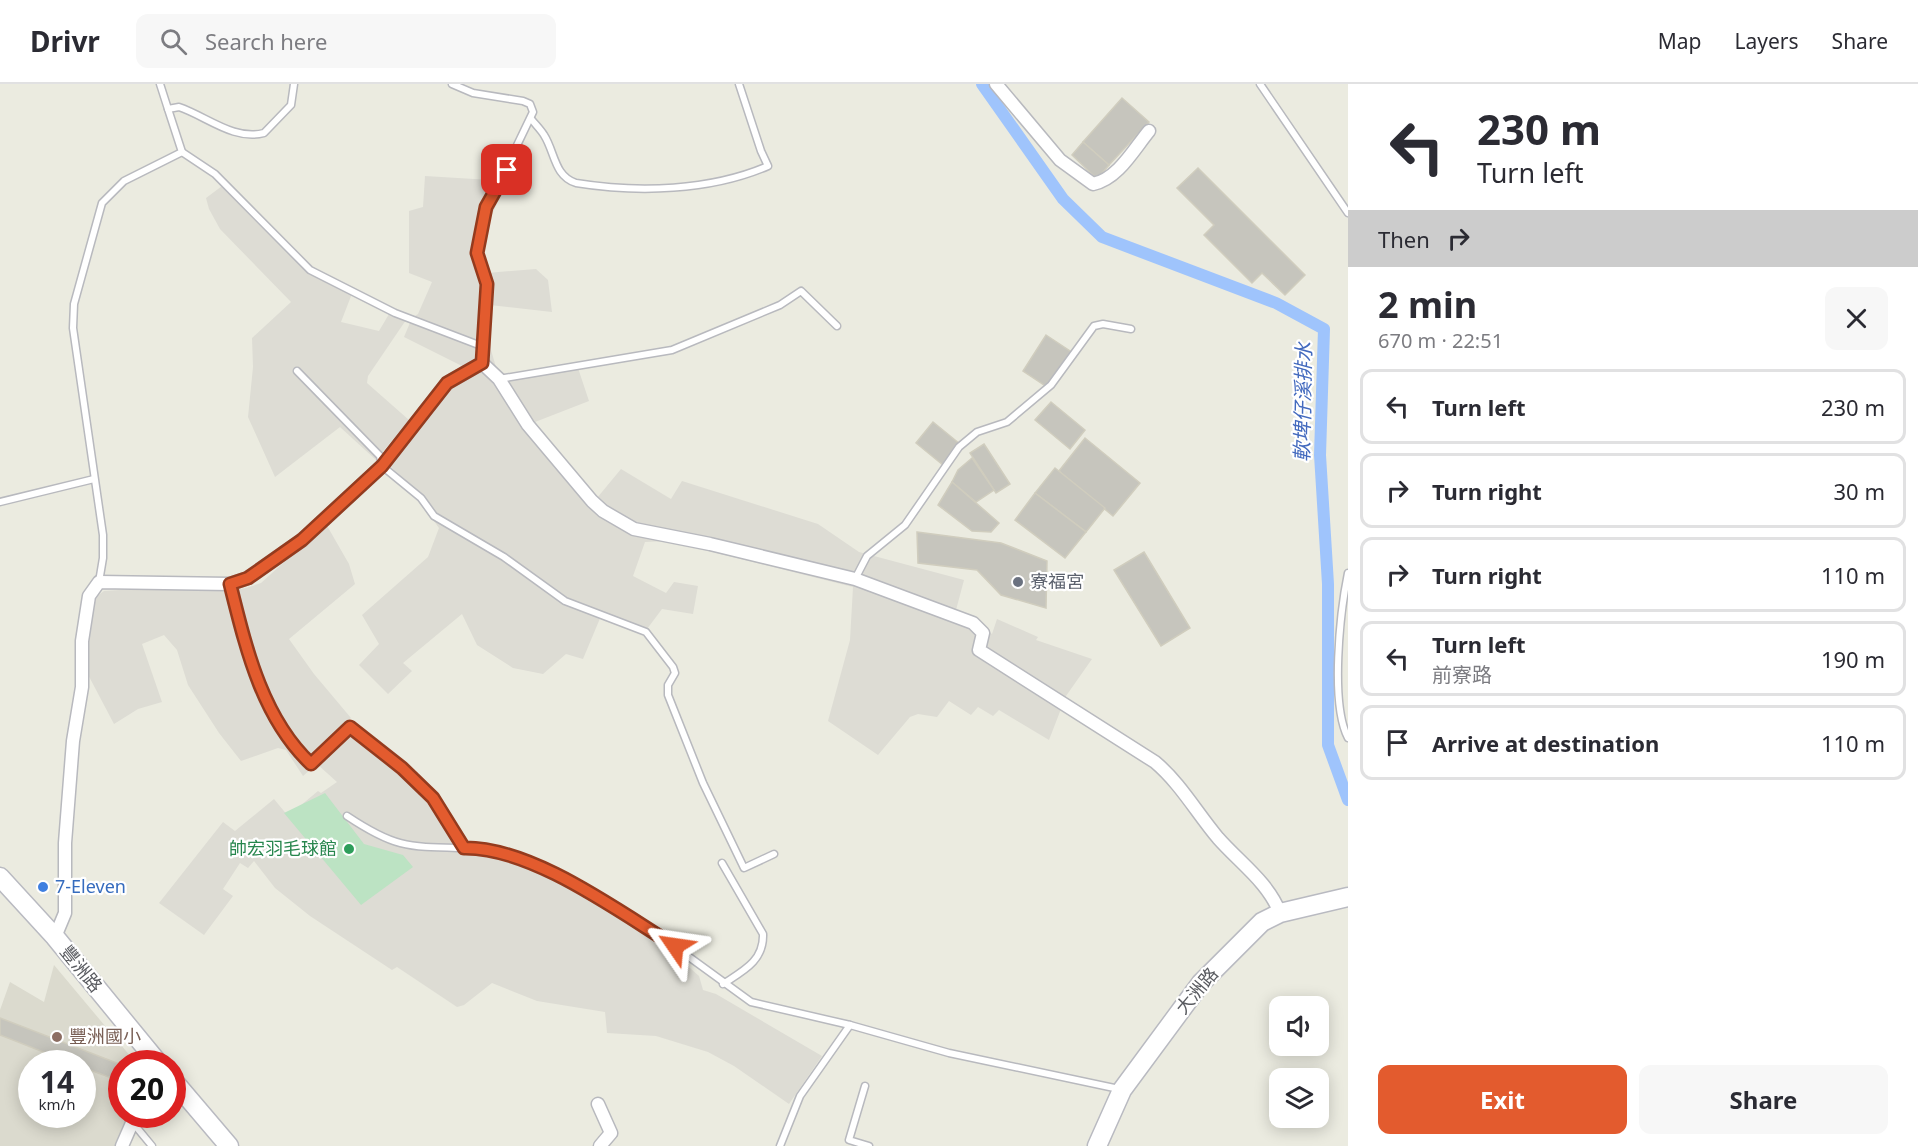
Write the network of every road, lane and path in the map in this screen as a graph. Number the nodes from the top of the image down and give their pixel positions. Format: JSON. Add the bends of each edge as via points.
{"nodes":[{"id":1,"x":160,"y":84,"type":"edge"},
{"id":2,"x":294,"y":84,"type":"edge"},
{"id":3,"x":452,"y":84,"type":"edge"},
{"id":4,"x":739,"y":84,"type":"edge"},
{"id":5,"x":996,"y":84,"type":"edge"},
{"id":6,"x":1260,"y":84,"type":"edge"},
{"id":7,"x":168,"y":109,"type":"junction"},
{"id":8,"x":532,"y":120,"type":"junction"},
{"id":9,"x":1149,"y":131,"type":"dead end"},
{"id":10,"x":182,"y":152,"type":"junction"},
{"id":11,"x":1348,"y":213,"type":"edge"},
{"id":12,"x":837,"y":326,"type":"dead end"},
{"id":13,"x":1131,"y":329,"type":"dead end"},
{"id":14,"x":484,"y":347,"type":"junction"},
{"id":15,"x":482,"y":363,"type":"junction"},
{"id":16,"x":297,"y":371,"type":"dead end"},
{"id":17,"x":499,"y":379,"type":"junction"},
{"id":18,"x":382,"y":466,"type":"junction"},
{"id":19,"x":94,"y":479,"type":"junction"},
{"id":20,"x":0,"y":502,"type":"edge"},
{"id":21,"x":1348,"y":573,"type":"edge"},
{"id":22,"x":855,"y":579,"type":"junction"},
{"id":23,"x":99,"y":582,"type":"junction"},
{"id":24,"x":230,"y":584,"type":"junction"},
{"id":25,"x":1348,"y":738,"type":"edge"},
{"id":26,"x":347,"y":816,"type":"dead end"},
{"id":27,"x":464,"y":848,"type":"junction"},
{"id":28,"x":774,"y":854,"type":"dead end"},
{"id":29,"x":722,"y":863,"type":"dead end"},
{"id":30,"x":0,"y":877,"type":"edge"},
{"id":31,"x":1348,"y":897,"type":"edge"},
{"id":32,"x":1280,"y":913,"type":"junction"},
{"id":33,"x":55,"y":937,"type":"junction"},
{"id":34,"x":723,"y":984,"type":"junction"},
{"id":35,"x":850,"y":1024,"type":"junction"},
{"id":36,"x":148,"y":1050,"type":"edge"},
{"id":37,"x":865,"y":1086,"type":"dead end"},
{"id":38,"x":1122,"y":1089,"type":"junction"},
{"id":39,"x":186,"y":1095,"type":"edge"},
{"id":40,"x":598,"y":1104,"type":"dead end"},
{"id":41,"x":130,"y":1128,"type":"edge"},
{"id":42,"x":140,"y":1128,"type":"edge"},
{"id":43,"x":1101,"y":1145,"type":"edge"},
{"id":44,"x":122,"y":1146,"type":"edge"},
{"id":45,"x":152,"y":1146,"type":"edge"},
{"id":46,"x":229,"y":1146,"type":"edge"},
{"id":47,"x":600,"y":1146,"type":"edge"},
{"id":48,"x":780,"y":1146,"type":"edge"},
{"id":49,"x":869,"y":1146,"type":"edge"}],
"edges":[{"from":1,"to":7,"type":"lane"},
{"from":2,"to":7,"type":"lane","via":[[291,105],[259,134],[243,134],[179,107]]},
{"from":3,"to":8,"type":"lane","via":[[473,93],[527,102],[533,112]]},
{"from":4,"to":8,"type":"lane","via":[[768,166],[742,177],[643,188],[576,183],[559,170]]},
{"from":5,"to":9,"type":"street","via":[[1060,160],[1093,184],[1112,175]]},
{"from":6,"to":11,"type":"lane"},
{"from":7,"to":10,"type":"lane"},
{"from":8,"to":14,"type":"lane","via":[[484,214],[477,253],[487,284]]},
{"from":10,"to":14,"type":"lane","via":[[215,174],[310,270],[395,314]]},
{"from":10,"to":19,"type":"lane","via":[[118,185],[102,203],[96,221],[73,316]]},
{"from":12,"to":17,"type":"lane","via":[[801,291],[780,305],[672,350]]},
{"from":13,"to":22,"type":"lane","via":[[1094,326],[1051,385],[1007,422],[977,432],[959,447],[905,525],[867,556]]},
{"from":14,"to":15,"type":"lane"},
{"from":15,"to":17,"type":"street"},
{"from":15,"to":18,"type":"street","via":[[447,383]]},
{"from":16,"to":18,"type":"lane","via":[[380,456]]},
{"from":17,"to":22,"type":"street","via":[[528,425],[592,501],[626,525]]},
{"from":18,"to":24,"type":"street","via":[[302,540],[248,578]]},
{"from":18,"to":28,"type":"lane","via":[[421,498],[434,516],[504,557],[565,602],[646,632],[674,667],[668,695],[703,783],[744,868]]},
{"from":19,"to":20,"type":"lane"},
{"from":19,"to":23,"type":"lane","via":[[103,535]]},
{"from":21,"to":25,"type":"lane","via":[[1337,692],[1342,726]]},
{"from":22,"to":32,"type":"street","via":[[973,623],[983,633],[979,650],[1155,762],[1220,840],[1273,894]]},
{"from":23,"to":24,"type":"street"},
{"from":23,"to":33,"type":"street","via":[[89,596],[82,641],[82,687],[73,741],[65,843],[64,914]]},
{"from":24,"to":27,"type":"lane","via":[[250,664],[293,748],[311,764],[350,727],[433,798]]},
{"from":26,"to":27,"type":"lane","via":[[377,836],[404,846]]},
{"from":27,"to":34,"type":"lane","via":[[481,848],[542,867],[675,946]]},
{"from":29,"to":34,"type":"lane","via":[[763,934],[760,954],[753,964]]},
{"from":30,"to":33,"type":"street","name":"豐洲路"},
{"from":31,"to":32,"type":"street","name":"大洲路"},
{"from":32,"to":38,"type":"street","name":"大洲路","via":[[1262,922],[1201,983]]},
{"from":33,"to":36,"type":"street","name":"豐洲路"},
{"from":34,"to":35,"type":"lane","via":[[751,1002],[777,1011]]},
{"from":35,"to":38,"type":"lane","via":[[949,1053]]},
{"from":35,"to":48,"type":"lane","via":[[800,1096]]},
{"from":37,"to":49,"type":"lane","via":[[849,1140]]},
{"from":38,"to":43,"type":"street","name":"大洲路"},
{"from":39,"to":46,"type":"street"},
{"from":40,"to":47,"type":"street","via":[[611,1133]]},
{"from":41,"to":44,"type":"street"},
{"from":42,"to":45,"type":"lane"}]}
